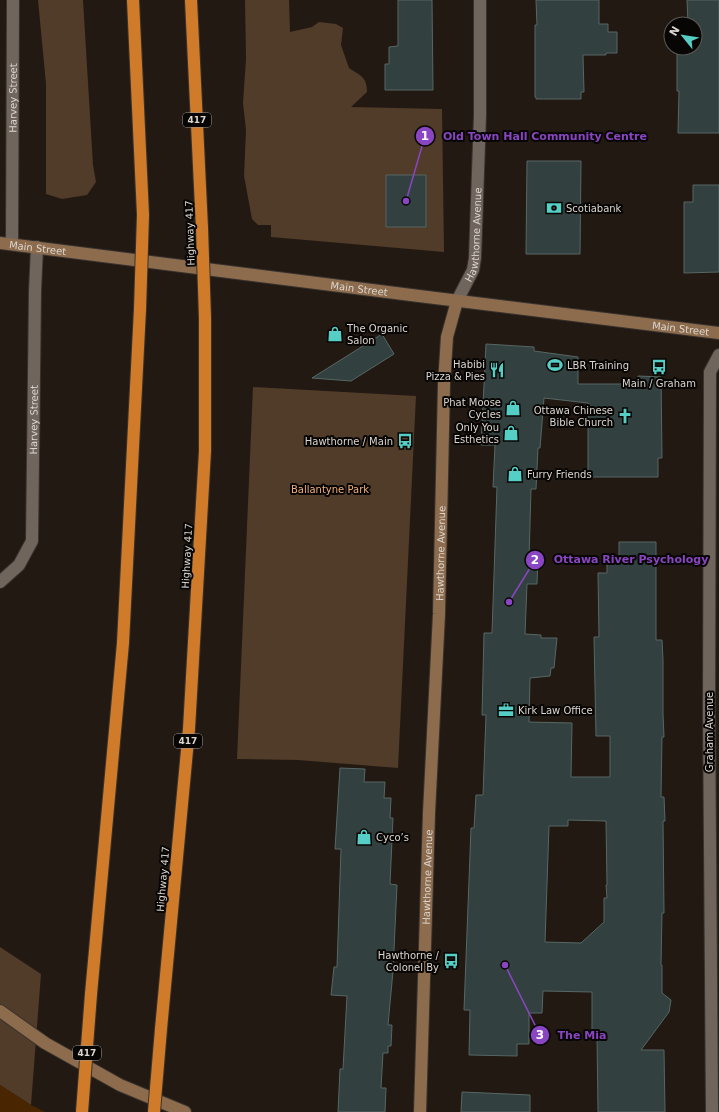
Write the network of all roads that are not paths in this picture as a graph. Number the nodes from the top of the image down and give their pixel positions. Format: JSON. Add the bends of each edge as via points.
{"nodes":[{"id":1,"x":13,"y":0,"type":"edge"},
{"id":2,"x":133,"y":0,"type":"edge"},
{"id":3,"x":480,"y":0,"type":"edge"},
{"id":4,"x":192,"y":4,"type":"edge"},
{"id":5,"x":6,"y":243,"type":"edge"},
{"id":6,"x":36,"y":247,"type":"junction"},
{"id":7,"x":457,"y":301,"type":"junction"},
{"id":8,"x":719,"y":333,"type":"edge"},
{"id":9,"x":719,"y":355,"type":"edge"},
{"id":10,"x":0,"y":582,"type":"edge"},
{"id":11,"x":0,"y":1011,"type":"edge"},
{"id":12,"x":82,"y":1112,"type":"edge"},
{"id":13,"x":154,"y":1112,"type":"edge"},
{"id":14,"x":185,"y":1112,"type":"edge"},
{"id":15,"x":420,"y":1112,"type":"edge"},
{"id":16,"x":712,"y":1112,"type":"edge"}],
"edges":[{"from":1,"to":5,"type":"street","name":"Harvey Street"},
{"from":2,"to":12,"type":"highway","number":"417","bridge":true,"via":[[143,215],[140,309],[123,643]]},
{"from":3,"to":7,"type":"street","name":"Hawthorne Avenue","via":[[476,258],[473,270]]},
{"from":4,"to":13,"type":"highway","name":"Highway 417","number":"417","bridge":true,"via":[[202,228],[205,451],[189,729]]},
{"from":5,"to":6,"type":"main road","name":"Main Street"},
{"from":6,"to":7,"type":"main road","name":"Main Street"},
{"from":6,"to":10,"type":"street","name":"Harvey Street","via":[[32,541],[19,565]]},
{"from":7,"to":8,"type":"main road","name":"Main Street"},
{"from":7,"to":15,"type":"main road","name":"Hawthorne Avenue","via":[[447,337],[444,384],[439,614],[429,813]]},
{"from":9,"to":16,"type":"street","name":"Graham Avenue","via":[[710,372]]},
{"from":11,"to":14,"type":"main road","via":[[45,1043],[120,1085]]}]}
